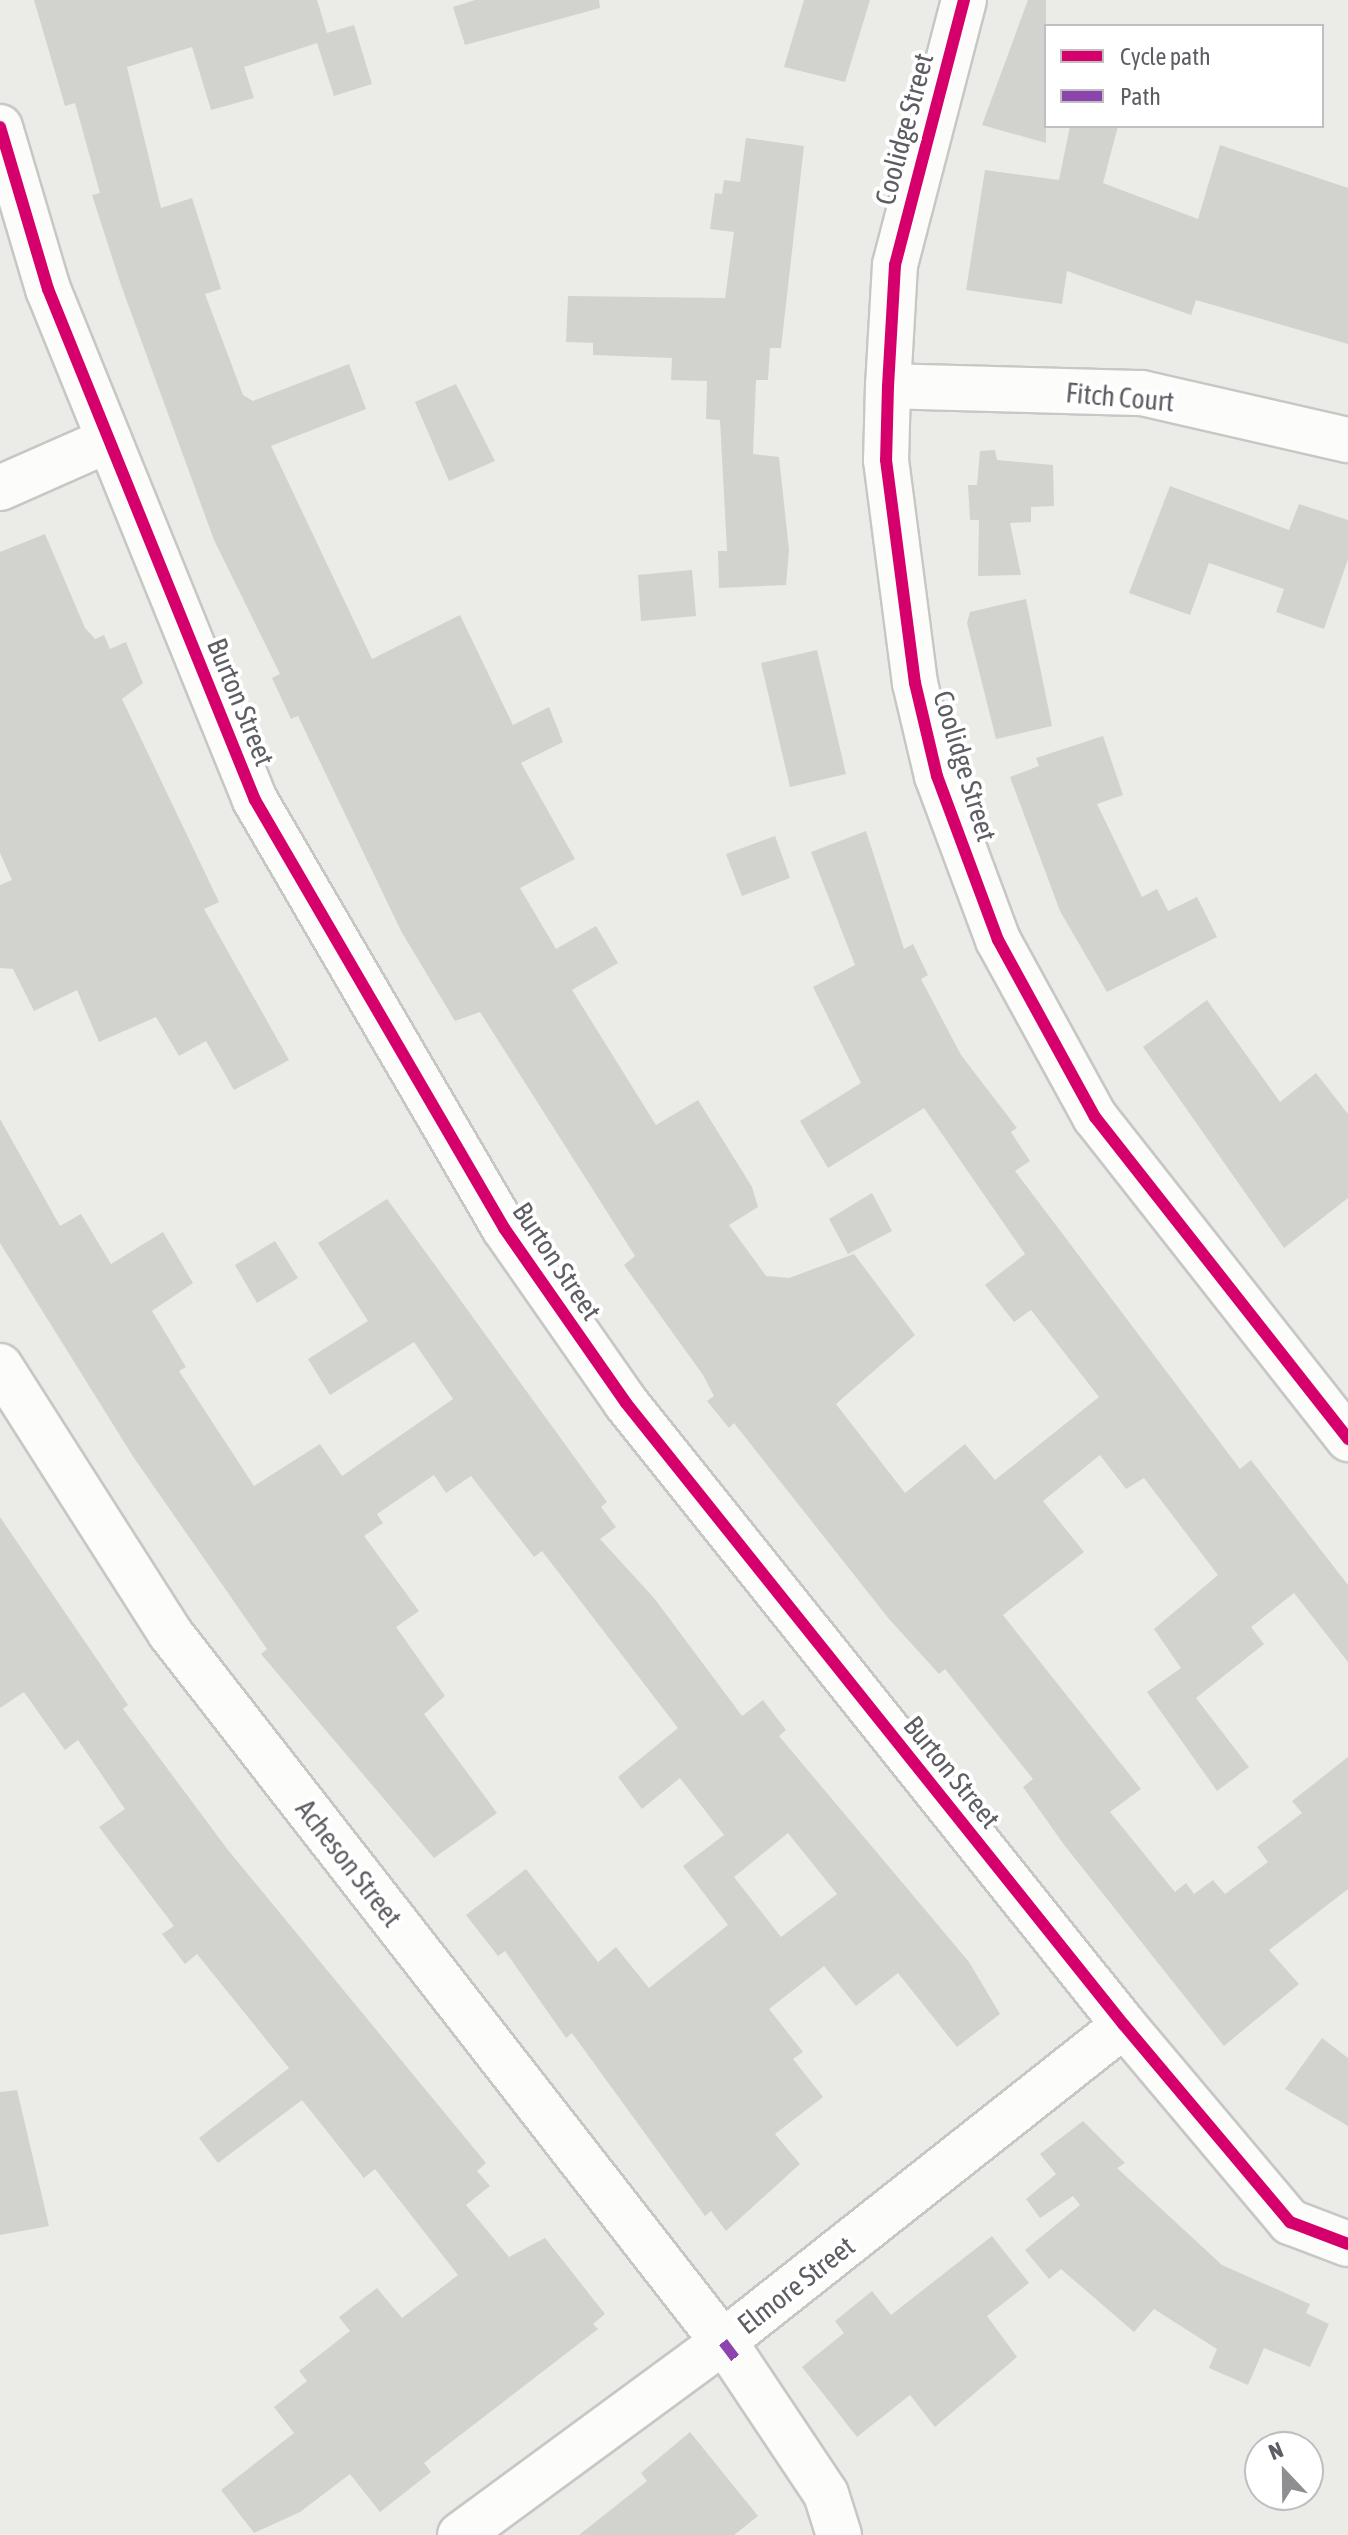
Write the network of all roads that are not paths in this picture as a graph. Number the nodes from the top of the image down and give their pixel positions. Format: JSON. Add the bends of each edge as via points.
{"nodes":[{"id":1,"x":964,"y":0,"type":"edge"},
{"id":2,"x":0,"y":127,"type":"edge"},
{"id":3,"x":888,"y":386,"type":"junction"},
{"id":4,"x":109,"y":440,"type":"junction"},
{"id":5,"x":1348,"y":440,"type":"edge"},
{"id":6,"x":0,"y":488,"type":"edge"},
{"id":7,"x":0,"y":1366,"type":"edge"},
{"id":8,"x":1348,"y":1439,"type":"edge"},
{"id":9,"x":1124,"y":2025,"type":"junction"},
{"id":10,"x":1348,"y":2244,"type":"edge"},
{"id":11,"x":730,"y":2350,"type":"junction"},
{"id":12,"x":460,"y":2535,"type":"edge"},
{"id":13,"x":839,"y":2535,"type":"edge"}],
"edges":[{"from":1,"to":3,"type":"street","name":"Coolidge Street","via":[[918,156],[895,265]]},
{"from":2,"to":4,"type":"street","name":"Burton Street","via":[[48,289]]},
{"from":3,"to":5,"type":"street","name":"Fitch Court","via":[[1142,393]]},
{"from":3,"to":8,"type":"street","name":"Coolidge Street","via":[[886,460],[915,683],[937,776],[998,940],[1095,1117]]},
{"from":4,"to":6,"type":"street"},
{"from":4,"to":9,"type":"street","name":"Burton Street","via":[[255,800],[504,1228],[626,1403]]},
{"from":7,"to":11,"type":"street","name":"Acheson Street","via":[[170,1633]]},
{"from":9,"to":10,"type":"street","name":"Burton Street","via":[[1290,2222]]},
{"from":9,"to":11,"type":"street","name":"Elmore Street"},
{"from":11,"to":12,"type":"street","name":"Elmore Street"},
{"from":11,"to":13,"type":"street","name":"Acheson Street","via":[[826,2494]]}]}
